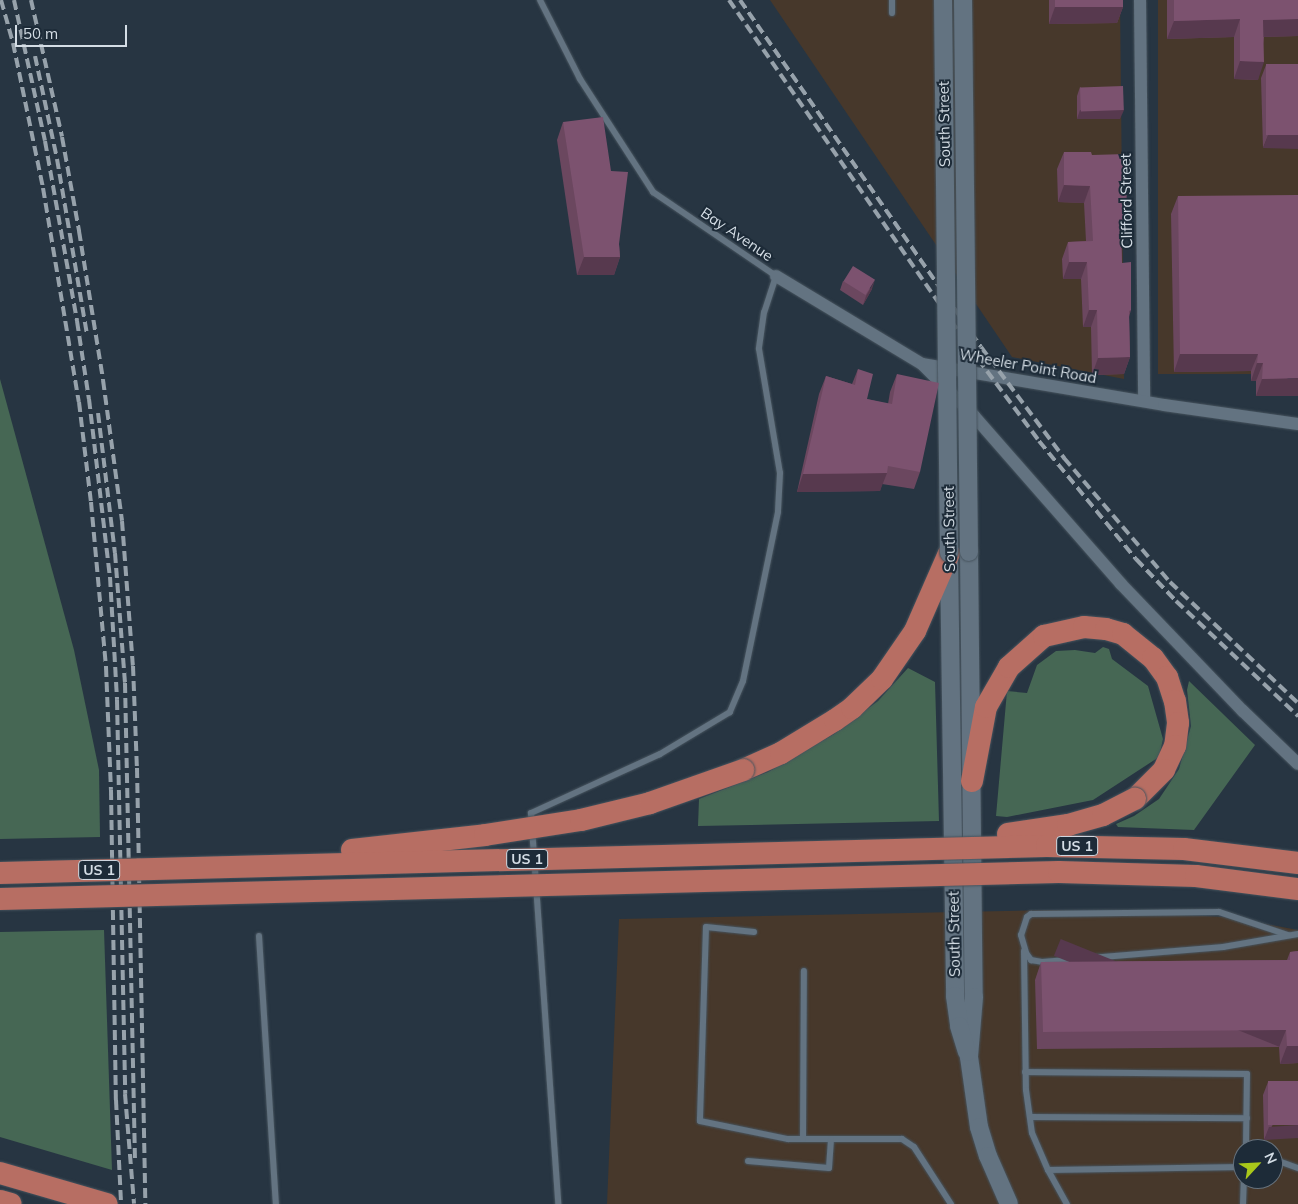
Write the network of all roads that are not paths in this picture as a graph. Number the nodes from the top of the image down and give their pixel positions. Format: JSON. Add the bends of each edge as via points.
{"nodes":[{"id":1,"x":540,"y":0,"type":"edge"},
{"id":2,"x":892,"y":0,"type":"edge"},
{"id":3,"x":943,"y":0,"type":"edge"},
{"id":4,"x":963,"y":0,"type":"edge"},
{"id":5,"x":1140,"y":0,"type":"edge"},
{"id":6,"x":892,"y":13,"type":"dead end"},
{"id":7,"x":776,"y":276,"type":"junction"},
{"id":8,"x":922,"y":364,"type":"junction"},
{"id":9,"x":1144,"y":402,"type":"junction"},
{"id":10,"x":1298,"y":424,"type":"edge"},
{"id":11,"x":959,"y":552,"type":"junction"},
{"id":12,"x":1298,"y":764,"type":"edge"},
{"id":13,"x":972,"y":780,"type":"junction"},
{"id":14,"x":856,"y":850,"type":"junction"},
{"id":15,"x":1298,"y":863,"type":"edge"},
{"id":16,"x":199,"y":867,"type":"junction"},
{"id":17,"x":0,"y":872,"type":"edge"},
{"id":18,"x":1298,"y":890,"type":"edge"},
{"id":19,"x":0,"y":899,"type":"edge"},
{"id":20,"x":754,"y":932,"type":"dead end"},
{"id":21,"x":1298,"y":934,"type":"edge"},
{"id":22,"x":1288,"y":935,"type":"junction"},
{"id":23,"x":259,"y":936,"type":"dead end"},
{"id":24,"x":1024,"y":947,"type":"junction"},
{"id":25,"x":804,"y":971,"type":"dead end"},
{"id":26,"x":969,"y":1057,"type":"junction"},
{"id":27,"x":1025,"y":1072,"type":"junction"},
{"id":28,"x":1030,"y":1117,"type":"junction"},
{"id":29,"x":1247,"y":1118,"type":"junction"},
{"id":30,"x":803,"y":1139,"type":"junction"},
{"id":31,"x":831,"y":1139,"type":"junction"},
{"id":32,"x":1246,"y":1139,"type":"edge"},
{"id":33,"x":748,"y":1161,"type":"dead end"},
{"id":34,"x":1283,"y":1163,"type":"edge"},
{"id":35,"x":1233,"y":1167,"type":"edge"},
{"id":36,"x":1298,"y":1168,"type":"edge"},
{"id":37,"x":1048,"y":1170,"type":"junction"},
{"id":38,"x":0,"y":1173,"type":"edge"},
{"id":39,"x":1244,"y":1189,"type":"edge"},
{"id":40,"x":0,"y":1201,"type":"edge"},
{"id":41,"x":11,"y":1204,"type":"edge"},
{"id":42,"x":107,"y":1204,"type":"edge"},
{"id":43,"x":276,"y":1204,"type":"edge"},
{"id":44,"x":558,"y":1204,"type":"edge"},
{"id":45,"x":951,"y":1204,"type":"edge"},
{"id":46,"x":1009,"y":1204,"type":"edge"},
{"id":47,"x":1067,"y":1204,"type":"edge"},
{"id":48,"x":1243,"y":1204,"type":"edge"}],
"edges":[{"from":1,"to":7,"type":"lane","name":"Bay Avenue","via":[[580,79],[652,192]]},
{"from":2,"to":6,"type":"lane"},
{"from":3,"to":11,"type":"main road","name":"South Street","bridge":true},
{"from":4,"to":11,"type":"main road","name":"South Street","bridge":true},
{"from":5,"to":9,"type":"street","name":"Clifford Street"},
{"from":7,"to":8,"type":"street","name":"Wheeler Point Road"},
{"from":7,"to":44,"type":"lane","name":"Bay Avenue","via":[[764,312],[759,349],[780,473],[778,512],[743,681],[730,712],[660,754],[531,812]]},
{"from":8,"to":9,"type":"street","name":"Wheeler Point Road"},
{"from":8,"to":12,"type":"street","via":[[974,416],[1121,584]]},
{"from":9,"to":10,"type":"street","name":"Wheeler Point Road"},
{"from":11,"to":13,"type":"main road","name":"South Street"},
{"from":11,"to":16,"type":"highway","bridge":true,"via":[[915,631],[882,679],[835,720],[781,753],[744,770],[650,803],[557,824]]},
{"from":11,"to":26,"type":"main road","name":"South Street","via":[[955,996],[959,1026]]},
{"from":13,"to":14,"type":"highway","bridge":true,"via":[[986,707],[1009,667],[1044,636],[1084,627],[1123,634],[1153,658],[1167,677],[1176,701],[1175,746],[1164,770],[1135,799],[1103,815],[1049,829]]},
{"from":13,"to":26,"type":"main road","name":"South Street","via":[[974,997]]},
{"from":14,"to":15,"type":"highway","number":"US 1","bridge":true,"via":[[1148,847],[1211,851]]},
{"from":14,"to":16,"type":"highway","number":"US 1","bridge":true},
{"from":16,"to":17,"type":"highway","number":"US 1","bridge":true},
{"from":18,"to":19,"type":"highway","bridge":true,"via":[[1178,875],[1059,872]]},
{"from":20,"to":30,"type":"lane","via":[[706,928],[700,1121],[788,1139]]},
{"from":21,"to":22,"type":"lane"},
{"from":22,"to":24,"type":"lane","via":[[1223,947],[1042,962],[1032,960]]},
{"from":22,"to":24,"type":"lane","via":[[1218,912],[1031,914],[1021,935]]},
{"from":23,"to":43,"type":"lane"},
{"from":24,"to":27,"type":"lane"},
{"from":25,"to":30,"type":"lane"},
{"from":26,"to":46,"type":"main road","name":"South Street","via":[[980,1127],[991,1165]]},
{"from":27,"to":28,"type":"lane"},
{"from":27,"to":29,"type":"lane","via":[[1247,1074]]},
{"from":28,"to":29,"type":"lane"},
{"from":28,"to":37,"type":"lane","via":[[1032,1133]]},
{"from":29,"to":32,"type":"lane"},
{"from":30,"to":31,"type":"lane"},
{"from":31,"to":33,"type":"lane","via":[[829,1168]]},
{"from":31,"to":45,"type":"lane","via":[[902,1139],[914,1147]]},
{"from":34,"to":36,"type":"lane"},
{"from":35,"to":37,"type":"lane"},
{"from":37,"to":47,"type":"lane"},
{"from":38,"to":42,"type":"highway"},
{"from":39,"to":48,"type":"lane"},
{"from":40,"to":41,"type":"highway"}]}
